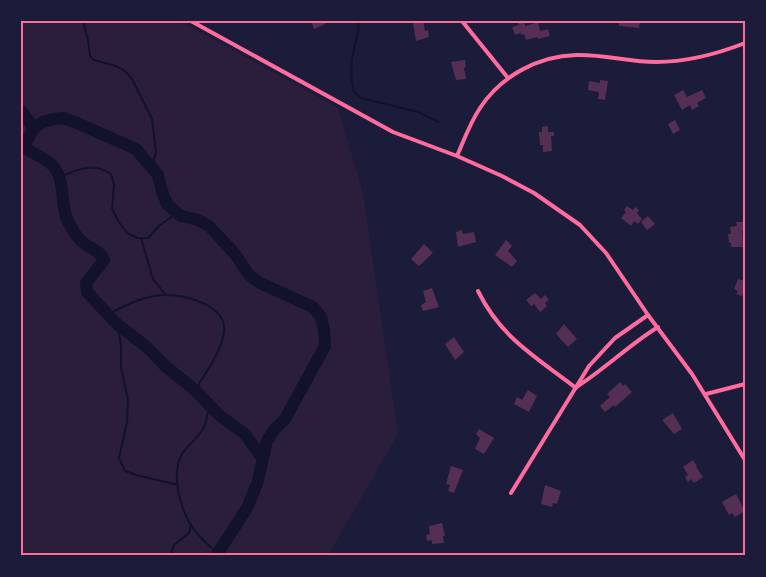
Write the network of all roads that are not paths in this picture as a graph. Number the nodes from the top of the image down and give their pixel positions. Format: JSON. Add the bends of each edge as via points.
{"nodes":[{"id":1,"x":191,"y":21,"type":"edge"},
{"id":2,"x":462,"y":21,"type":"edge"},
{"id":3,"x":745,"y":43,"type":"edge"},
{"id":4,"x":508,"y":78,"type":"junction"},
{"id":5,"x":457,"y":156,"type":"junction"},
{"id":6,"x":478,"y":291,"type":"dead end"},
{"id":7,"x":648,"y":315,"type":"junction"},
{"id":8,"x":658,"y":328,"type":"junction"},
{"id":9,"x":745,"y":384,"type":"edge"},
{"id":10,"x":576,"y":388,"type":"junction"},
{"id":11,"x":706,"y":394,"type":"junction"},
{"id":12,"x":745,"y":460,"type":"edge"},
{"id":13,"x":511,"y":493,"type":"dead end"}],
"edges":[{"from":1,"to":5,"type":"street","via":[[369,120]]},
{"from":2,"to":4,"type":"street"},
{"from":3,"to":4,"type":"street","via":[[707,55],[672,61],[596,55],[561,56],[533,64]]},
{"from":4,"to":5,"type":"street","via":[[481,107]]},
{"from":5,"to":7,"type":"street","via":[[534,193],[580,225],[606,253]]},
{"from":6,"to":10,"type":"street","via":[[505,332]]},
{"from":7,"to":8,"type":"street"},
{"from":7,"to":10,"type":"street","via":[[602,351]]},
{"from":8,"to":10,"type":"street"},
{"from":8,"to":11,"type":"street"},
{"from":9,"to":11,"type":"street"},
{"from":10,"to":13,"type":"street"},
{"from":11,"to":12,"type":"street"}]}
